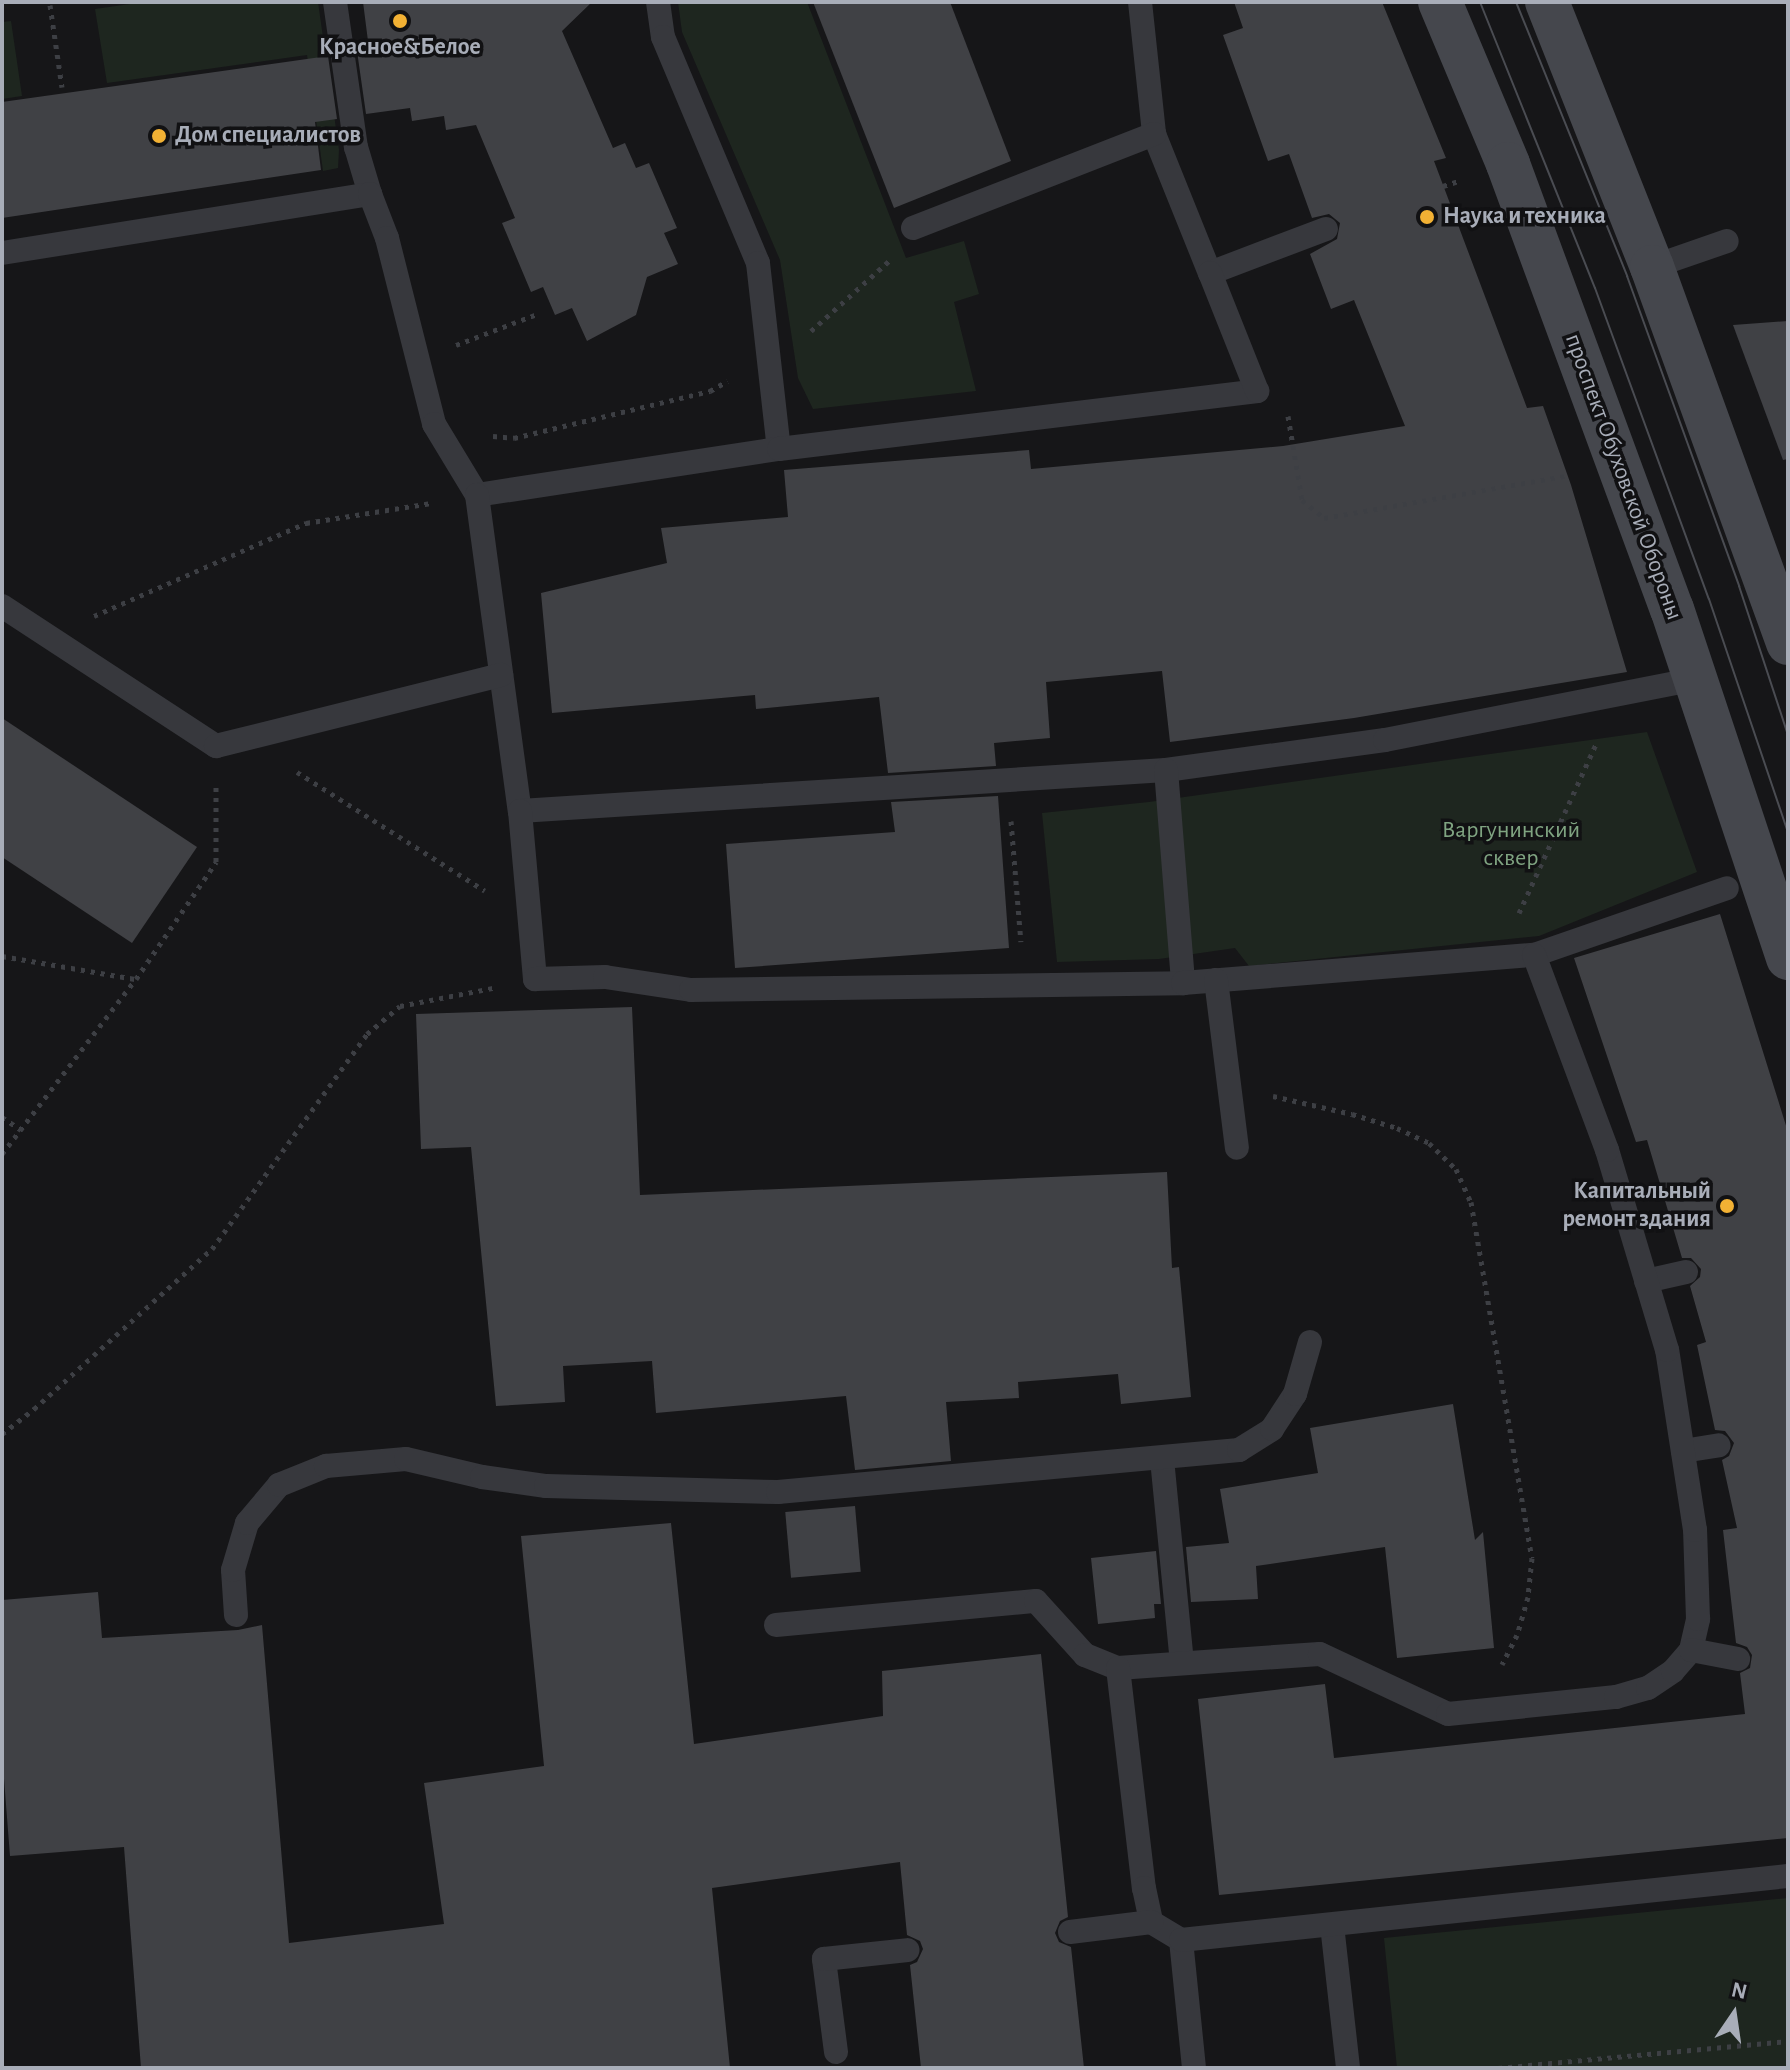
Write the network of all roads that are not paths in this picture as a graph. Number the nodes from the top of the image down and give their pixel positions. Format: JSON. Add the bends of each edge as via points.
{"nodes":[{"id":1,"x":335,"y":2,"type":"edge"},
{"id":2,"x":658,"y":2,"type":"edge"},
{"id":3,"x":1140,"y":2,"type":"edge"},
{"id":4,"x":1440,"y":2,"type":"edge"},
{"id":5,"x":1547,"y":2,"type":"edge"},
{"id":6,"x":1154,"y":134,"type":"junction"},
{"id":7,"x":370,"y":194,"type":"junction"},
{"id":8,"x":913,"y":228,"type":"dead end"},
{"id":9,"x":1326,"y":229,"type":"dead end"},
{"id":10,"x":1727,"y":241,"type":"dead end"},
{"id":11,"x":2,"y":253,"type":"edge"},
{"id":12,"x":1652,"y":267,"type":"junction"},
{"id":13,"x":1210,"y":273,"type":"junction"},
{"id":14,"x":779,"y":449,"type":"junction"},
{"id":15,"x":477,"y":495,"type":"junction"},
{"id":16,"x":2,"y":606,"type":"edge"},
{"id":17,"x":1788,"y":643,"type":"edge"},
{"id":18,"x":501,"y":675,"type":"junction"},
{"id":19,"x":1696,"y":679,"type":"junction"},
{"id":20,"x":1166,"y":770,"type":"junction"},
{"id":21,"x":520,"y":811,"type":"junction"},
{"id":22,"x":1727,"y":888,"type":"dead end"},
{"id":23,"x":1534,"y":955,"type":"junction"},
{"id":24,"x":1788,"y":958,"type":"edge"},
{"id":25,"x":1216,"y":980,"type":"junction"},
{"id":26,"x":1183,"y":983,"type":"junction"},
{"id":27,"x":1237,"y":1148,"type":"dead end"},
{"id":28,"x":1686,"y":1272,"type":"dead end"},
{"id":29,"x":1646,"y":1281,"type":"junction"},
{"id":30,"x":1310,"y":1342,"type":"dead end"},
{"id":31,"x":1719,"y":1445,"type":"dead end"},
{"id":32,"x":1683,"y":1451,"type":"junction"},
{"id":33,"x":1162,"y":1459,"type":"junction"},
{"id":34,"x":236,"y":1615,"type":"dead end"},
{"id":35,"x":776,"y":1625,"type":"dead end"},
{"id":36,"x":1691,"y":1650,"type":"junction"},
{"id":37,"x":1738,"y":1659,"type":"dead end"},
{"id":38,"x":1182,"y":1663,"type":"junction"},
{"id":39,"x":1118,"y":1668,"type":"junction"},
{"id":40,"x":1788,"y":1876,"type":"edge"},
{"id":41,"x":1151,"y":1922,"type":"junction"},
{"id":42,"x":1332,"y":1925,"type":"junction"},
{"id":43,"x":1070,"y":1932,"type":"dead end"},
{"id":44,"x":1181,"y":1940,"type":"junction"},
{"id":45,"x":908,"y":1950,"type":"dead end"},
{"id":46,"x":836,"y":2052,"type":"dead end"},
{"id":47,"x":1194,"y":2068,"type":"edge"},
{"id":48,"x":1348,"y":2068,"type":"edge"}],
"edges":[{"from":1,"to":7,"type":"lane","via":[[356,147]]},
{"from":2,"to":14,"type":"lane","via":[[663,37],[758,263]]},
{"from":3,"to":6,"type":"lane"},
{"from":4,"to":19,"type":"main road","name":"проспект Обуховской Обороны","via":[[1508,164]]},
{"from":5,"to":12,"type":"main road"},
{"from":6,"to":8,"type":"lane"},
{"from":6,"to":13,"type":"lane"},
{"from":7,"to":11,"type":"lane"},
{"from":7,"to":15,"type":"lane","via":[[387,238],[434,424]]},
{"from":9,"to":13,"type":"lane"},
{"from":10,"to":12,"type":"lane"},
{"from":12,"to":17,"type":"main road"},
{"from":13,"to":14,"type":"lane","via":[[1257,391]]},
{"from":14,"to":15,"type":"lane"},
{"from":15,"to":18,"type":"lane"},
{"from":16,"to":18,"type":"lane","via":[[216,746]]},
{"from":18,"to":21,"type":"lane"},
{"from":19,"to":20,"type":"lane","via":[[1385,740]]},
{"from":19,"to":24,"type":"main road","name":"проспект Обуховской Обороны"},
{"from":20,"to":21,"type":"lane"},
{"from":20,"to":26,"type":"lane"},
{"from":21,"to":26,"type":"lane","via":[[535,979],[605,977],[691,990]]},
{"from":22,"to":23,"type":"lane"},
{"from":23,"to":25,"type":"lane"},
{"from":23,"to":29,"type":"lane","via":[[1607,1150]]},
{"from":25,"to":26,"type":"lane"},
{"from":25,"to":27,"type":"lane"},
{"from":28,"to":29,"type":"lane"},
{"from":29,"to":32,"type":"lane","via":[[1667,1350]]},
{"from":30,"to":33,"type":"lane","via":[[1295,1394],[1272,1429],[1239,1450]]},
{"from":31,"to":32,"type":"lane"},
{"from":32,"to":36,"type":"lane","via":[[1695,1530],[1698,1619]]},
{"from":33,"to":34,"type":"lane","via":[[778,1492],[546,1486],[406,1459],[326,1466],[279,1485],[247,1523],[233,1570]]},
{"from":33,"to":38,"type":"lane"},
{"from":35,"to":39,"type":"lane","via":[[1036,1601],[1085,1655]]},
{"from":36,"to":37,"type":"lane"},
{"from":36,"to":38,"type":"lane","via":[[1648,1688],[1616,1697],[1448,1714],[1320,1654]]},
{"from":38,"to":39,"type":"lane"},
{"from":39,"to":41,"type":"lane"},
{"from":40,"to":42,"type":"lane"},
{"from":41,"to":43,"type":"lane"},
{"from":41,"to":44,"type":"lane"},
{"from":42,"to":44,"type":"lane"},
{"from":42,"to":48,"type":"lane"},
{"from":44,"to":47,"type":"lane"},
{"from":45,"to":46,"type":"lane","via":[[824,1959]]}]}
